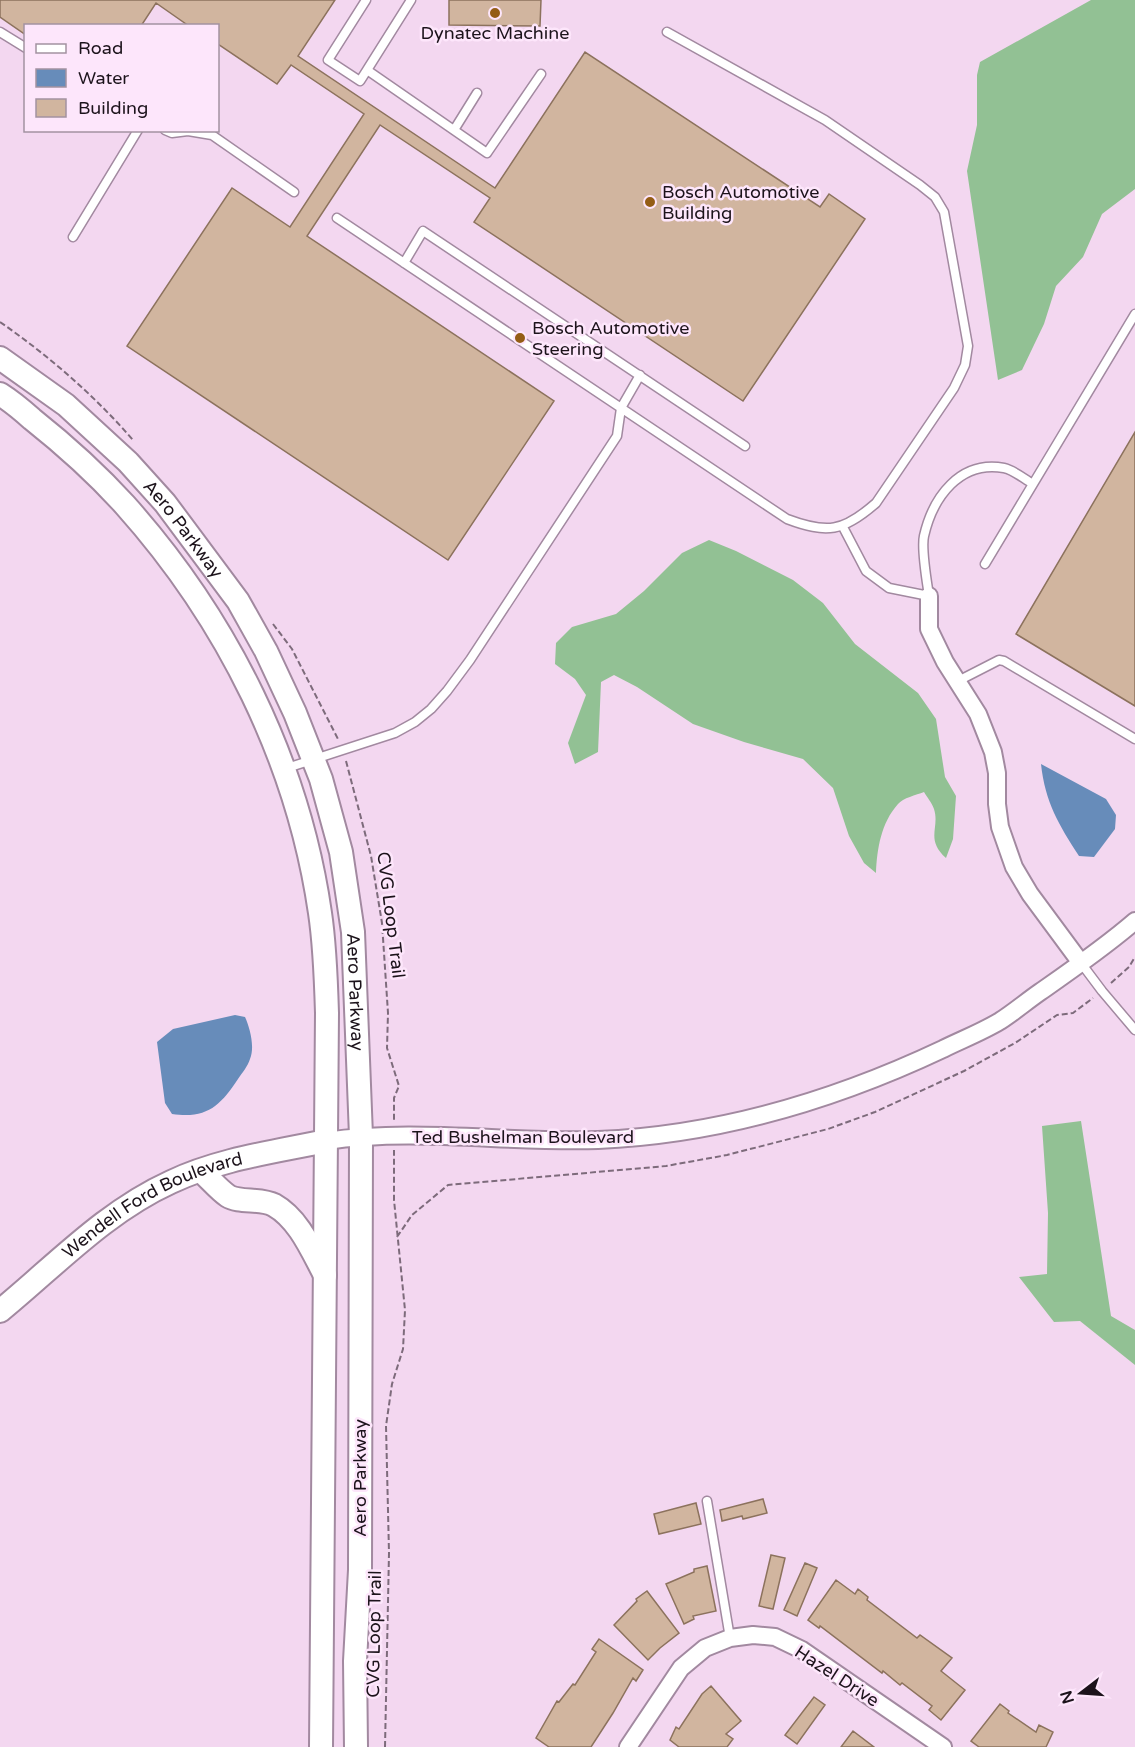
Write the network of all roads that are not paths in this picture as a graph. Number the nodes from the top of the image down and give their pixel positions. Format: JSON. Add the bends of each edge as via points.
{"nodes":[{"id":1,"x":366,"y":0,"type":"edge"},
{"id":2,"x":411,"y":0,"type":"edge"},
{"id":3,"x":0,"y":32,"type":"edge"},
{"id":4,"x":667,"y":32,"type":"dead end"},
{"id":5,"x":24,"y":47,"type":"edge"},
{"id":6,"x":367,"y":70,"type":"junction"},
{"id":7,"x":541,"y":74,"type":"dead end"},
{"id":8,"x":477,"y":93,"type":"dead end"},
{"id":9,"x":454,"y":130,"type":"junction"},
{"id":10,"x":137,"y":132,"type":"edge"},
{"id":11,"x":194,"y":132,"type":"edge"},
{"id":12,"x":294,"y":192,"type":"dead end"},
{"id":13,"x":337,"y":218,"type":"dead end"},
{"id":14,"x":73,"y":237,"type":"dead end"},
{"id":15,"x":404,"y":263,"type":"junction"},
{"id":16,"x":1135,"y":314,"type":"edge"},
{"id":17,"x":0,"y":358,"type":"edge"},
{"id":18,"x":639,"y":375,"type":"junction"},
{"id":19,"x":0,"y":394,"type":"edge"},
{"id":20,"x":621,"y":408,"type":"junction"},
{"id":21,"x":745,"y":446,"type":"dead end"},
{"id":22,"x":1033,"y":484,"type":"junction"},
{"id":23,"x":843,"y":527,"type":"junction"},
{"id":24,"x":985,"y":564,"type":"dead end"},
{"id":25,"x":929,"y":597,"type":"junction"},
{"id":26,"x":958,"y":681,"type":"junction"},
{"id":27,"x":1135,"y":739,"type":"edge"},
{"id":28,"x":313,"y":759,"type":"junction"},
{"id":29,"x":284,"y":769,"type":"junction"},
{"id":30,"x":1135,"y":921,"type":"edge"},
{"id":31,"x":1081,"y":963,"type":"junction"},
{"id":32,"x":1135,"y":1030,"type":"edge"},
{"id":33,"x":361,"y":1136,"type":"junction"},
{"id":34,"x":326,"y":1141,"type":"junction"},
{"id":35,"x":201,"y":1171,"type":"junction"},
{"id":36,"x":326,"y":1277,"type":"junction"},
{"id":37,"x":0,"y":1311,"type":"edge"},
{"id":38,"x":707,"y":1502,"type":"dead end"},
{"id":39,"x":730,"y":1638,"type":"junction"},
{"id":40,"x":321,"y":1747,"type":"edge"},
{"id":41,"x":356,"y":1747,"type":"edge"},
{"id":42,"x":628,"y":1747,"type":"edge"},
{"id":43,"x":943,"y":1747,"type":"edge"}],
"edges":[{"from":1,"to":6,"type":"lane","via":[[328,60],[360,81]]},
{"from":2,"to":6,"type":"lane"},
{"from":3,"to":5,"type":"lane"},
{"from":4,"to":23,"type":"lane","via":[[825,120],[920,185],[935,197],[944,212],[968,345],[965,365],[954,388],[876,503]]},
{"from":6,"to":9,"type":"lane"},
{"from":7,"to":9,"type":"lane","via":[[487,153]]},
{"from":8,"to":9,"type":"lane"},
{"from":10,"to":14,"type":"lane"},
{"from":11,"to":12,"type":"lane","via":[[212,135]]},
{"from":13,"to":15,"type":"lane"},
{"from":15,"to":18,"type":"lane","via":[[423,231]]},
{"from":15,"to":20,"type":"lane"},
{"from":16,"to":22,"type":"lane"},
{"from":17,"to":28,"type":"main road","name":"Aero Parkway","via":[[89,425],[165,503],[244,611],[271,661]]},
{"from":18,"to":20,"type":"lane"},
{"from":18,"to":21,"type":"lane"},
{"from":19,"to":29,"type":"main road","name":"Aero Parkway","via":[[96,473],[171,561],[222,636]]},
{"from":20,"to":23,"type":"lane","via":[[787,519],[808,527]]},
{"from":20,"to":28,"type":"lane","via":[[617,436],[447,691],[415,722],[395,733]]},
{"from":22,"to":24,"type":"lane"},
{"from":22,"to":25,"type":"lane","via":[[1006,468],[984,467],[955,479],[943,493],[923,538]]},
{"from":23,"to":25,"type":"lane","via":[[866,571],[889,588]]},
{"from":25,"to":26,"type":"street","via":[[929,628]]},
{"from":26,"to":27,"type":"lane","via":[[1004,661]]},
{"from":26,"to":31,"type":"street","via":[[978,714],[993,752],[1000,827],[1014,867]]},
{"from":28,"to":29,"type":"lane"},
{"from":28,"to":33,"type":"main road","name":"Aero Parkway","via":[[341,852],[353,932]]},
{"from":29,"to":34,"type":"main road","name":"Aero Parkway","via":[[303,832],[322,932],[327,1013]]},
{"from":30,"to":31,"type":"street","name":"Ted Bushelman Boulevard"},
{"from":31,"to":32,"type":"lane"},
{"from":31,"to":33,"type":"street","name":"Ted Bushelman Boulevard","via":[[999,1022],[871,1081],[762,1115],[675,1133],[628,1138]]},
{"from":33,"to":34,"type":"street","name":"Ted Bushelman Boulevard"},
{"from":33,"to":41,"type":"main road","name":"Aero Parkway"},
{"from":34,"to":35,"type":"main road","name":"Wendell Ford Boulevard"},
{"from":34,"to":36,"type":"main road","name":"Aero Parkway"},
{"from":35,"to":36,"type":"main road","via":[[230,1197],[273,1204],[285,1214],[299,1228]]},
{"from":35,"to":37,"type":"main road","name":"Wendell Ford Boulevard","via":[[171,1181],[115,1215]]},
{"from":36,"to":40,"type":"main road","name":"Aero Parkway"},
{"from":38,"to":39,"type":"lane"},
{"from":39,"to":42,"type":"street","name":"Hazel Drive","via":[[705,1648],[681,1668]]},
{"from":39,"to":43,"type":"street","name":"Hazel Drive","via":[[775,1637],[802,1650]]}]}
